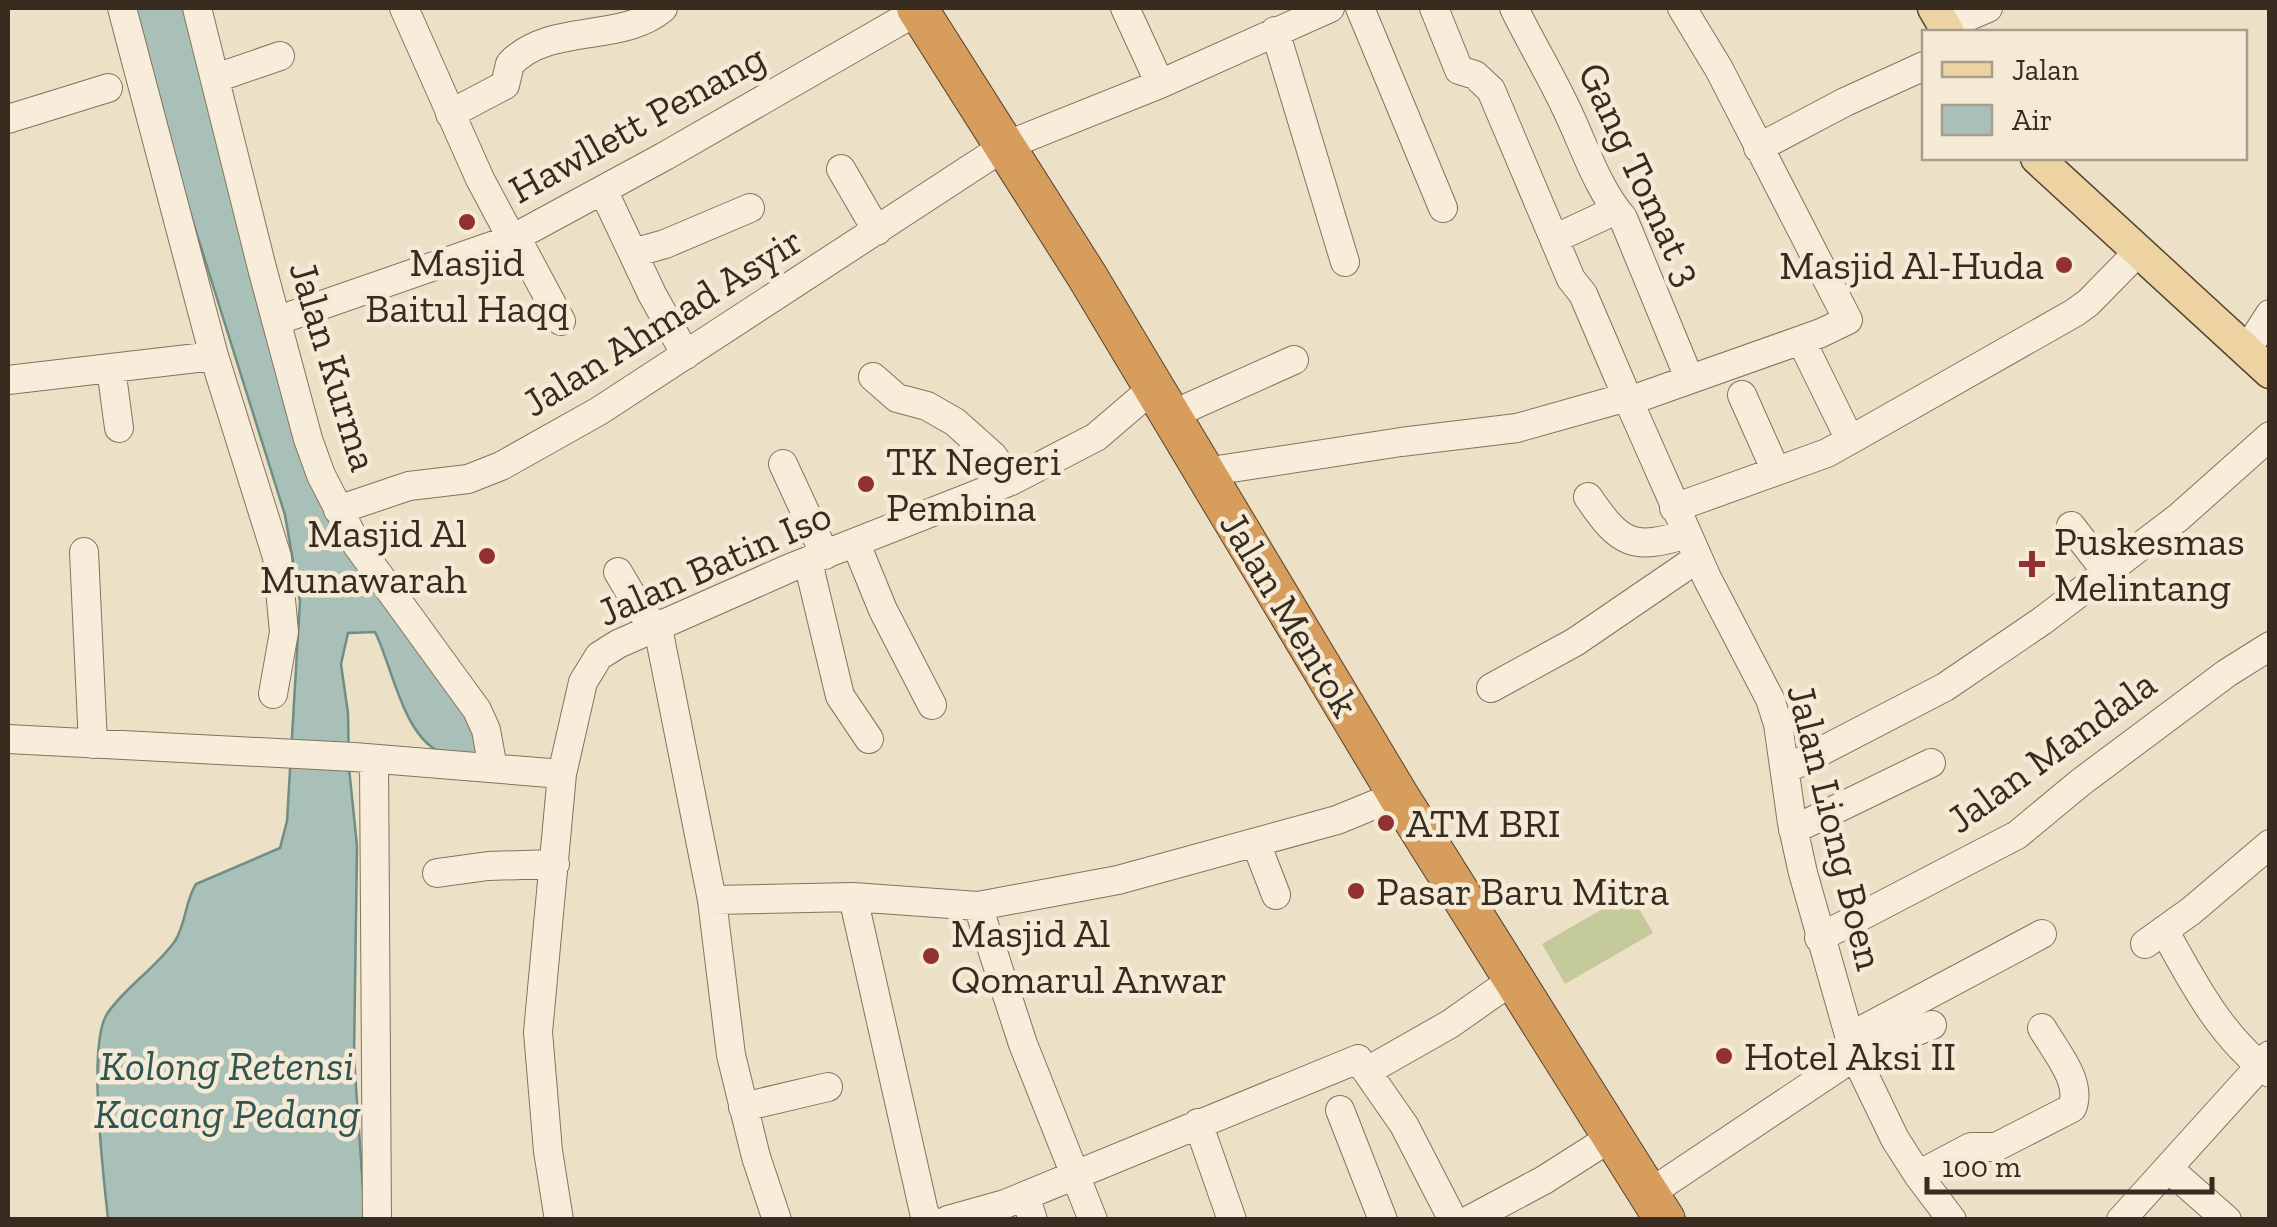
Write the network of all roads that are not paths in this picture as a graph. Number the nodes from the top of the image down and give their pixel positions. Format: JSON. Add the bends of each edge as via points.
{"nodes":[{"id":1,"x":122,"y":8,"type":"edge"},
{"id":2,"x":197,"y":8,"type":"edge"},
{"id":3,"x":404,"y":8,"type":"edge"},
{"id":4,"x":663,"y":8,"type":"edge"},
{"id":5,"x":918,"y":8,"type":"edge"},
{"id":6,"x":1126,"y":8,"type":"edge"},
{"id":7,"x":1330,"y":8,"type":"edge"},
{"id":8,"x":1360,"y":8,"type":"edge"},
{"id":9,"x":1434,"y":8,"type":"edge"},
{"id":10,"x":1514,"y":8,"type":"edge"},
{"id":11,"x":1682,"y":8,"type":"edge"},
{"id":12,"x":1988,"y":8,"type":"edge"},
{"id":13,"x":1942,"y":25,"type":"edge"},
{"id":14,"x":1275,"y":31,"type":"junction"},
{"id":15,"x":280,"y":56,"type":"dead end"},
{"id":16,"x":1922,"y":67,"type":"edge"},
{"id":17,"x":216,"y":78,"type":"junction"},
{"id":18,"x":1160,"y":84,"type":"junction"},
{"id":19,"x":108,"y":88,"type":"dead end"},
{"id":20,"x":450,"y":114,"type":"junction"},
{"id":21,"x":8,"y":119,"type":"edge"},
{"id":22,"x":1005,"y":146,"type":"junction"},
{"id":23,"x":1758,"y":148,"type":"junction"},
{"id":24,"x":2039,"y":160,"type":"edge"},
{"id":25,"x":841,"y":169,"type":"dead end"},
{"id":26,"x":603,"y":190,"type":"junction"},
{"id":27,"x":750,"y":208,"type":"dead end"},
{"id":28,"x":1443,"y":208,"type":"dead end"},
{"id":29,"x":1616,"y":210,"type":"junction"},
{"id":30,"x":877,"y":232,"type":"junction"},
{"id":31,"x":514,"y":238,"type":"junction"},
{"id":32,"x":1554,"y":239,"type":"junction"},
{"id":33,"x":2137,"y":252,"type":"junction"},
{"id":34,"x":633,"y":253,"type":"junction"},
{"id":35,"x":1345,"y":262,"type":"dead end"},
{"id":36,"x":2270,"y":314,"type":"edge"},
{"id":37,"x":276,"y":321,"type":"junction"},
{"id":38,"x":561,"y":321,"type":"dead end"},
{"id":39,"x":1801,"y":340,"type":"junction"},
{"id":40,"x":214,"y":356,"type":"junction"},
{"id":41,"x":686,"y":356,"type":"junction"},
{"id":42,"x":1294,"y":360,"type":"dead end"},
{"id":43,"x":2258,"y":362,"type":"edge"},
{"id":44,"x":111,"y":368,"type":"junction"},
{"id":45,"x":873,"y":376,"type":"dead end"},
{"id":46,"x":1689,"y":378,"type":"junction"},
{"id":47,"x":8,"y":380,"type":"edge"},
{"id":48,"x":1742,"y":395,"type":"dead end"},
{"id":49,"x":1628,"y":399,"type":"junction"},
{"id":50,"x":1161,"y":402,"type":"junction"},
{"id":51,"x":119,"y":428,"type":"dead end"},
{"id":52,"x":2270,"y":436,"type":"edge"},
{"id":53,"x":1850,"y":440,"type":"junction"},
{"id":54,"x":784,"y":464,"type":"dead end"},
{"id":55,"x":1776,"y":471,"type":"junction"},
{"id":56,"x":1205,"y":472,"type":"junction"},
{"id":57,"x":1011,"y":482,"type":"junction"},
{"id":58,"x":1588,"y":496,"type":"dead end"},
{"id":59,"x":1674,"y":508,"type":"junction"},
{"id":60,"x":338,"y":510,"type":"junction"},
{"id":61,"x":2071,"y":526,"type":"dead end"},
{"id":62,"x":856,"y":544,"type":"junction"},
{"id":63,"x":1692,"y":546,"type":"junction"},
{"id":64,"x":84,"y":552,"type":"dead end"},
{"id":65,"x":817,"y":558,"type":"junction"},
{"id":66,"x":618,"y":572,"type":"dead end"},
{"id":67,"x":2108,"y":574,"type":"junction"},
{"id":68,"x":658,"y":628,"type":"junction"},
{"id":69,"x":2270,"y":646,"type":"edge"},
{"id":70,"x":1491,"y":688,"type":"dead end"},
{"id":71,"x":274,"y":694,"type":"dead end"},
{"id":72,"x":932,"y":705,"type":"dead end"},
{"id":73,"x":8,"y":739,"type":"edge"},
{"id":74,"x":868,"y":739,"type":"dead end"},
{"id":75,"x":94,"y":744,"type":"junction"},
{"id":76,"x":364,"y":758,"type":"junction"},
{"id":77,"x":1931,"y":763,"type":"dead end"},
{"id":78,"x":493,"y":768,"type":"junction"},
{"id":79,"x":1785,"y":770,"type":"junction"},
{"id":80,"x":562,"y":774,"type":"junction"},
{"id":81,"x":1398,"y":796,"type":"junction"},
{"id":82,"x":1793,"y":830,"type":"junction"},
{"id":83,"x":1256,"y":843,"type":"junction"},
{"id":84,"x":2270,"y":844,"type":"edge"},
{"id":85,"x":555,"y":864,"type":"junction"},
{"id":86,"x":437,"y":873,"type":"dead end"},
{"id":87,"x":1276,"y":895,"type":"dead end"},
{"id":88,"x":853,"y":898,"type":"junction"},
{"id":89,"x":712,"y":900,"type":"junction"},
{"id":90,"x":978,"y":906,"type":"junction"},
{"id":91,"x":2042,"y":934,"type":"dead end"},
{"id":92,"x":1819,"y":938,"type":"junction"},
{"id":93,"x":1514,"y":979,"type":"junction"},
{"id":94,"x":1932,"y":1026,"type":"dead end"},
{"id":95,"x":2042,"y":1028,"type":"dead end"},
{"id":96,"x":1852,"y":1046,"type":"junction"},
{"id":97,"x":1364,"y":1064,"type":"junction"},
{"id":98,"x":2266,"y":1064,"type":"edge"},
{"id":99,"x":828,"y":1086,"type":"dead end"},
{"id":100,"x":743,"y":1107,"type":"junction"},
{"id":101,"x":1340,"y":1110,"type":"dead end"},
{"id":102,"x":1198,"y":1123,"type":"junction"},
{"id":103,"x":1613,"y":1136,"type":"junction"},
{"id":104,"x":2168,"y":1168,"type":"junction"},
{"id":105,"x":1076,"y":1175,"type":"junction"},
{"id":106,"x":1918,"y":1175,"type":"junction"},
{"id":107,"x":1657,"y":1206,"type":"edge"},
{"id":108,"x":1028,"y":1208,"type":"edge"},
{"id":109,"x":978,"y":1216,"type":"edge"},
{"id":110,"x":376,"y":1220,"type":"edge"},
{"id":111,"x":558,"y":1220,"type":"edge"},
{"id":112,"x":777,"y":1220,"type":"edge"},
{"id":113,"x":928,"y":1220,"type":"edge"},
{"id":114,"x":948,"y":1220,"type":"edge"},
{"id":115,"x":1092,"y":1220,"type":"edge"},
{"id":116,"x":1232,"y":1220,"type":"edge"},
{"id":117,"x":1382,"y":1220,"type":"edge"},
{"id":118,"x":1453,"y":1220,"type":"edge"},
{"id":119,"x":1468,"y":1220,"type":"edge"},
{"id":120,"x":1952,"y":1220,"type":"edge"},
{"id":121,"x":2121,"y":1220,"type":"edge"},
{"id":122,"x":2227,"y":1220,"type":"edge"}],
"edges":[{"from":1,"to":40,"type":"street"},
{"from":2,"to":17,"type":"street","name":"Jalan Kurma"},
{"from":3,"to":20,"type":"street","name":"Hawllett Penang"},
{"from":4,"to":20,"type":"street","via":[[638,23],[529,50],[510,64],[505,85]]},
{"from":5,"to":22,"type":"highway","name":"Jalan Mentok"},
{"from":5,"to":26,"type":"street","name":"Hawllett Penang"},
{"from":6,"to":18,"type":"street"},
{"from":7,"to":14,"type":"street","name":"Jalan Ahmad Asyir"},
{"from":8,"to":28,"type":"street"},
{"from":9,"to":32,"type":"street","name":"Jalan Liong Boen","via":[[1459,70],[1491,90]]},
{"from":10,"to":29,"type":"street","name":"Gang Tomat 3"},
{"from":11,"to":23,"type":"street"},
{"from":12,"to":13,"type":"street"},
{"from":14,"to":18,"type":"street","name":"Jalan Ahmad Asyir"},
{"from":14,"to":35,"type":"street"},
{"from":15,"to":17,"type":"street"},
{"from":16,"to":23,"type":"street"},
{"from":17,"to":37,"type":"street","name":"Jalan Kurma"},
{"from":18,"to":22,"type":"street","name":"Jalan Ahmad Asyir"},
{"from":19,"to":21,"type":"street"},
{"from":20,"to":31,"type":"street","name":"Hawllett Penang"},
{"from":22,"to":30,"type":"street","name":"Jalan Ahmad Asyir"},
{"from":22,"to":50,"type":"highway","name":"Jalan Mentok"},
{"from":23,"to":39,"type":"street","via":[[1848,317]]},
{"from":24,"to":33,"type":"main road"},
{"from":25,"to":30,"type":"street"},
{"from":26,"to":31,"type":"street","name":"Hawllett Penang"},
{"from":26,"to":34,"type":"street"},
{"from":27,"to":34,"type":"street"},
{"from":29,"to":32,"type":"street"},
{"from":29,"to":46,"type":"street","name":"Gang Tomat 3"},
{"from":30,"to":41,"type":"street","name":"Jalan Ahmad Asyir"},
{"from":31,"to":37,"type":"street"},
{"from":31,"to":38,"type":"street"},
{"from":32,"to":49,"type":"street","name":"Jalan Liong Boen"},
{"from":33,"to":43,"type":"main road"},
{"from":33,"to":53,"type":"street","via":[[2074,313]]},
{"from":34,"to":41,"type":"street"},
{"from":36,"to":43,"type":"street"},
{"from":37,"to":60,"type":"street","name":"Jalan Kurma","via":[[308,438]]},
{"from":39,"to":46,"type":"street"},
{"from":39,"to":53,"type":"street"},
{"from":40,"to":44,"type":"street"},
{"from":40,"to":71,"type":"street","via":[[278,557],[284,632]]},
{"from":41,"to":60,"type":"street","name":"Jalan Ahmad Asyir","via":[[482,476],[409,486]]},
{"from":42,"to":50,"type":"street","name":"Jalan Batin Iso"},
{"from":44,"to":47,"type":"street"},
{"from":44,"to":51,"type":"street"},
{"from":45,"to":57,"type":"street","via":[[898,398],[954,422]]},
{"from":46,"to":49,"type":"street"},
{"from":48,"to":55,"type":"street"},
{"from":49,"to":56,"type":"street","via":[[1517,428]]},
{"from":49,"to":59,"type":"street","name":"Jalan Liong Boen"},
{"from":50,"to":56,"type":"highway","name":"Jalan Mentok"},
{"from":50,"to":57,"type":"street","name":"Jalan Batin Iso"},
{"from":52,"to":67,"type":"street"},
{"from":53,"to":55,"type":"street"},
{"from":54,"to":65,"type":"street"},
{"from":55,"to":59,"type":"street"},
{"from":56,"to":81,"type":"highway","name":"Jalan Mentok"},
{"from":57,"to":62,"type":"street","name":"Jalan Batin Iso"},
{"from":58,"to":63,"type":"street","via":[[1607,524],[1642,545]]},
{"from":59,"to":63,"type":"street","name":"Jalan Liong Boen"},
{"from":60,"to":78,"type":"street","name":"Jalan Kurma","via":[[386,588],[478,710]]},
{"from":61,"to":67,"type":"street"},
{"from":62,"to":65,"type":"street","name":"Jalan Batin Iso"},
{"from":62,"to":72,"type":"street"},
{"from":63,"to":70,"type":"street","via":[[1576,642]]},
{"from":63,"to":79,"type":"street","name":"Jalan Liong Boen","via":[[1770,698]]},
{"from":64,"to":75,"type":"street"},
{"from":65,"to":68,"type":"street","name":"Jalan Batin Iso"},
{"from":65,"to":74,"type":"street","via":[[840,696]]},
{"from":66,"to":68,"type":"street"},
{"from":67,"to":79,"type":"street","via":[[1945,687]]},
{"from":68,"to":80,"type":"street","name":"Jalan Batin Iso","via":[[618,644],[591,667]]},
{"from":68,"to":89,"type":"street"},
{"from":69,"to":92,"type":"street","name":"Jalan Mandala","via":[[2017,835]]},
{"from":73,"to":75,"type":"street"},
{"from":75,"to":76,"type":"street"},
{"from":76,"to":78,"type":"street"},
{"from":76,"to":110,"type":"street"},
{"from":77,"to":82,"type":"street"},
{"from":78,"to":80,"type":"street"},
{"from":79,"to":82,"type":"street","name":"Jalan Liong Boen"},
{"from":80,"to":85,"type":"street","name":"Jalan Batin Iso"},
{"from":81,"to":83,"type":"street"},
{"from":81,"to":93,"type":"highway","name":"Jalan Mentok"},
{"from":82,"to":92,"type":"street","name":"Jalan Liong Boen"},
{"from":83,"to":87,"type":"street"},
{"from":83,"to":90,"type":"street","via":[[1118,880]]},
{"from":84,"to":98,"type":"street","via":[[2155,937],[2240,1049]]},
{"from":85,"to":86,"type":"street"},
{"from":85,"to":111,"type":"street","name":"Jalan Batin Iso","via":[[538,1032]]},
{"from":88,"to":89,"type":"street"},
{"from":88,"to":90,"type":"street"},
{"from":88,"to":113,"type":"street"},
{"from":89,"to":100,"type":"street"},
{"from":90,"to":105,"type":"street"},
{"from":91,"to":96,"type":"street"},
{"from":92,"to":96,"type":"street","name":"Jalan Liong Boen"},
{"from":93,"to":97,"type":"street","via":[[1450,1024]]},
{"from":93,"to":103,"type":"highway","name":"Jalan Mentok"},
{"from":94,"to":96,"type":"street"},
{"from":95,"to":106,"type":"street","via":[[2074,1084],[2072,1108],[1996,1147],[1971,1147]]},
{"from":96,"to":106,"type":"street","name":"Jalan Liong Boen"},
{"from":96,"to":107,"type":"street"},
{"from":97,"to":102,"type":"street"},
{"from":97,"to":118,"type":"street"},
{"from":98,"to":104,"type":"street"},
{"from":99,"to":100,"type":"street"},
{"from":100,"to":112,"type":"street"},
{"from":101,"to":117,"type":"street"},
{"from":102,"to":105,"type":"street"},
{"from":102,"to":116,"type":"street"},
{"from":103,"to":107,"type":"highway","name":"Jalan Mentok"},
{"from":103,"to":119,"type":"street"},
{"from":104,"to":121,"type":"street"},
{"from":104,"to":122,"type":"street"},
{"from":105,"to":108,"type":"street"},
{"from":105,"to":115,"type":"street"},
{"from":106,"to":120,"type":"street","name":"Jalan Liong Boen"},
{"from":108,"to":109,"type":"street"},
{"from":109,"to":114,"type":"street"}]}
